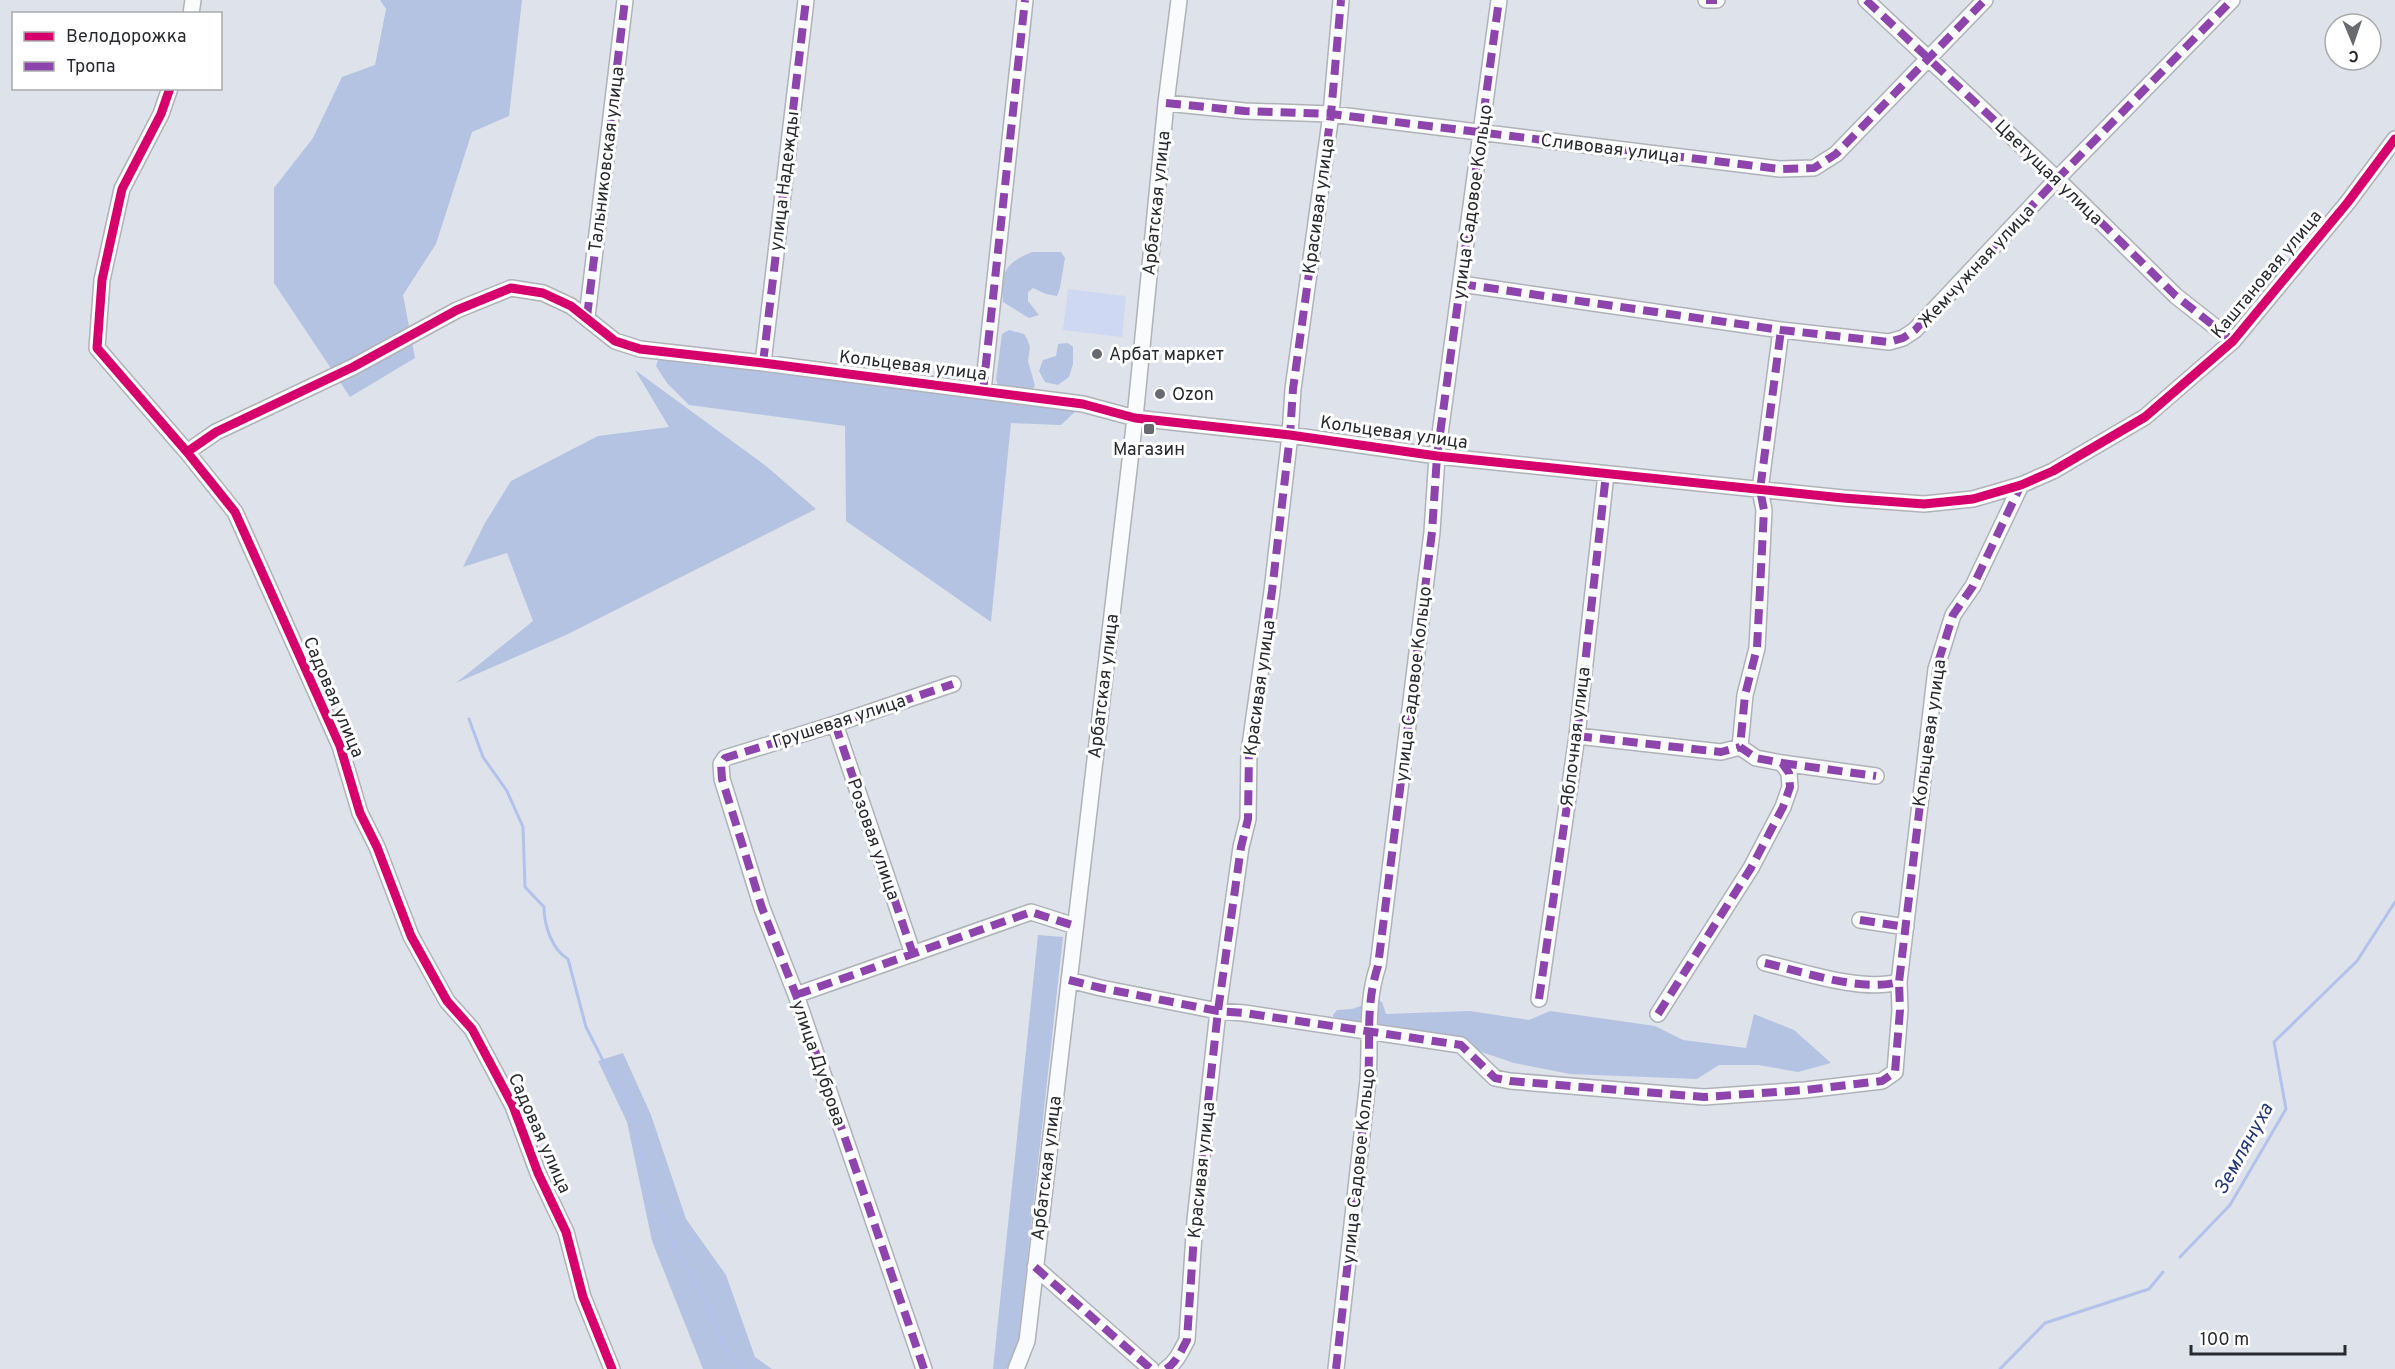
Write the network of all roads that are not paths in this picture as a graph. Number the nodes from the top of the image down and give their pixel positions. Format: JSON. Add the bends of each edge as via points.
{"nodes":[{"id":1,"x":625,"y":0,"type":"edge"},
{"id":2,"x":806,"y":0,"type":"edge"},
{"id":3,"x":1025,"y":0,"type":"edge"},
{"id":4,"x":1179,"y":0,"type":"edge"},
{"id":5,"x":1341,"y":0,"type":"edge"},
{"id":6,"x":1499,"y":0,"type":"edge"},
{"id":7,"x":1706,"y":0,"type":"edge"},
{"id":8,"x":1717,"y":0,"type":"edge"},
{"id":9,"x":1866,"y":0,"type":"edge"},
{"id":10,"x":1985,"y":0,"type":"edge"},
{"id":11,"x":2232,"y":0,"type":"edge"},
{"id":12,"x":1929,"y":60,"type":"junction"},
{"id":13,"x":169,"y":90,"type":"edge"},
{"id":14,"x":1166,"y":103,"type":"junction"},
{"id":15,"x":1331,"y":114,"type":"junction"},
{"id":16,"x":1483,"y":133,"type":"junction"},
{"id":17,"x":2395,"y":139,"type":"edge"},
{"id":18,"x":2057,"y":179,"type":"junction"},
{"id":19,"x":1461,"y":284,"type":"junction"},
{"id":20,"x":587,"y":317,"type":"junction"},
{"id":21,"x":1782,"y":330,"type":"junction"},
{"id":22,"x":2234,"y":341,"type":"junction"},
{"id":23,"x":763,"y":363,"type":"junction"},
{"id":24,"x":983,"y":391,"type":"junction"},
{"id":25,"x":1135,"y":418,"type":"junction"},
{"id":26,"x":1290,"y":435,"type":"junction"},
{"id":27,"x":187,"y":452,"type":"junction"},
{"id":28,"x":1437,"y":456,"type":"junction"},
{"id":29,"x":1606,"y":474,"type":"junction"},
{"id":30,"x":2021,"y":485,"type":"junction"},
{"id":31,"x":1760,"y":490,"type":"junction"},
{"id":32,"x":952,"y":684,"type":"dead end"},
{"id":33,"x":835,"y":724,"type":"junction"},
{"id":34,"x":1577,"y":736,"type":"junction"},
{"id":35,"x":1740,"y":747,"type":"junction"},
{"id":36,"x":725,"y":758,"type":"joint"},
{"id":37,"x":1782,"y":763,"type":"junction"},
{"id":38,"x":1876,"y":776,"type":"dead end"},
{"id":39,"x":1860,"y":920,"type":"dead end"},
{"id":40,"x":1075,"y":926,"type":"junction"},
{"id":41,"x":1906,"y":927,"type":"junction"},
{"id":42,"x":912,"y":954,"type":"junction"},
{"id":43,"x":1765,"y":963,"type":"dead end"},
{"id":44,"x":1069,"y":980,"type":"junction"},
{"id":45,"x":1899,"y":982,"type":"junction"},
{"id":46,"x":796,"y":995,"type":"junction"},
{"id":47,"x":1539,"y":999,"type":"dead end"},
{"id":48,"x":1218,"y":1011,"type":"junction"},
{"id":49,"x":1658,"y":1014,"type":"dead end"},
{"id":50,"x":1368,"y":1031,"type":"junction"},
{"id":51,"x":1035,"y":1267,"type":"junction"},
{"id":52,"x":612,"y":1369,"type":"edge"},
{"id":53,"x":924,"y":1369,"type":"edge"},
{"id":54,"x":1016,"y":1369,"type":"edge"},
{"id":55,"x":1150,"y":1369,"type":"edge"},
{"id":56,"x":1166,"y":1369,"type":"edge"},
{"id":57,"x":1336,"y":1369,"type":"edge"}],
"edges":[{"from":1,"to":20,"type":"street","name":"Тальниковская улица"},
{"from":2,"to":23,"type":"street","name":"улица Надежды"},
{"from":3,"to":24,"type":"street"},
{"from":4,"to":14,"type":"street","name":"Арбатская улица"},
{"from":5,"to":15,"type":"street","name":"Красивая улица"},
{"from":6,"to":16,"type":"street","name":"улица Садовое Кольцо"},
{"from":7,"to":8,"type":"street"},
{"from":9,"to":12,"type":"street","name":"Цветущая улица"},
{"from":10,"to":12,"type":"street","name":"Сливовая улица"},
{"from":11,"to":18,"type":"street","name":"Жемчужная улица"},
{"from":12,"to":16,"type":"street","name":"Сливовая улица","via":[[1836,154],[1814,168],[1780,169]]},
{"from":12,"to":18,"type":"street","name":"Цветущая улица"},
{"from":13,"to":27,"type":"street","name":"Садовая улица","via":[[122,189],[102,280],[97,348]]},
{"from":14,"to":15,"type":"street","name":"Сливовая улица"},
{"from":14,"to":25,"type":"street","name":"Арбатская улица"},
{"from":15,"to":16,"type":"street","name":"Сливовая улица"},
{"from":15,"to":26,"type":"street","name":"Красивая улица"},
{"from":16,"to":19,"type":"street","name":"улица Садовое Кольцо"},
{"from":17,"to":22,"type":"street","name":"Каштановая улица"},
{"from":18,"to":21,"type":"street","name":"Жемчужная улица","via":[[1915,330],[1903,338],[1889,342]]},
{"from":18,"to":22,"type":"street","name":"Цветущая улица","via":[[2176,296]]},
{"from":19,"to":21,"type":"street","name":"Жемчужная улица"},
{"from":19,"to":28,"type":"street","name":"улица Садовое Кольцо"},
{"from":20,"to":23,"type":"street","name":"Кольцевая улица","via":[[615,341],[640,349]]},
{"from":20,"to":27,"type":"street","name":"Кольцевая улица","via":[[543,293],[511,288],[457,310],[354,367],[216,432]]},
{"from":21,"to":31,"type":"street"},
{"from":22,"to":30,"type":"street","name":"Каштановая улица","via":[[2145,417],[2053,471]]},
{"from":23,"to":24,"type":"street","name":"Кольцевая улица"},
{"from":24,"to":25,"type":"street","name":"Кольцевая улица","via":[[1083,404]]},
{"from":25,"to":26,"type":"street","name":"Кольцевая улица"},
{"from":25,"to":40,"type":"street","name":"Арбатская улица"},
{"from":26,"to":28,"type":"street","name":"Кольцевая улица"},
{"from":26,"to":48,"type":"street","name":"Красивая улица","via":[[1249,752],[1248,819]]},
{"from":27,"to":52,"type":"street","name":"Садовая улица","via":[[235,513],[340,746],[360,813],[411,936],[447,1001],[472,1029],[513,1106],[566,1232],[583,1297]]},
{"from":28,"to":29,"type":"street","name":"Кольцевая улица"},
{"from":28,"to":50,"type":"street","name":"улица Садовое Кольцо","via":[[1432,532]]},
{"from":29,"to":31,"type":"street","name":"Кольцевая улица"},
{"from":29,"to":34,"type":"street","name":"Яблочная улица"},
{"from":30,"to":31,"type":"street","name":"Кольцевая улица","via":[[1973,499],[1924,504]]},
{"from":30,"to":41,"type":"street","name":"Кольцевая улица","via":[[1974,586],[1953,615],[1936,669]]},
{"from":31,"to":35,"type":"street","via":[[1764,510],[1757,648],[1745,695]]},
{"from":32,"to":33,"type":"street","name":"Грушевая улица"},
{"from":33,"to":36,"type":"street","name":"Грушевая улица"},
{"from":33,"to":42,"type":"street","name":"Розовая улица"},
{"from":34,"to":35,"type":"street","via":[[1721,752]]},
{"from":34,"to":47,"type":"street","name":"Яблочная улица"},
{"from":35,"to":37,"type":"street","via":[[1756,758]]},
{"from":36,"to":46,"type":"street","name":"улица Дуброва","via":[[722,779],[762,908]]},
{"from":37,"to":38,"type":"street"},
{"from":37,"to":49,"type":"street","via":[[1789,773],[1790,787],[1783,807],[1751,868]]},
{"from":39,"to":41,"type":"street"},
{"from":40,"to":42,"type":"street","via":[[1031,912]]},
{"from":40,"to":44,"type":"street","name":"Арбатская улица"},
{"from":41,"to":45,"type":"street","name":"Кольцевая улица"},
{"from":42,"to":46,"type":"street"},
{"from":43,"to":45,"type":"street","via":[[1866,985]]},
{"from":44,"to":48,"type":"street"},
{"from":44,"to":51,"type":"street","name":"Арбатская улица"},
{"from":45,"to":50,"type":"street","name":"Кольцевая улица","via":[[1895,1072],[1882,1081],[1805,1090],[1704,1097],[1510,1081],[1495,1078],[1461,1045]]},
{"from":46,"to":53,"type":"street","name":"улица Дуброва"},
{"from":48,"to":50,"type":"street"},
{"from":48,"to":56,"type":"street","name":"Красивая улица","via":[[1186,1340]]},
{"from":50,"to":57,"type":"street","name":"улица Садовое Кольцо","via":[[1368,1080]]},
{"from":51,"to":54,"type":"street","name":"Арбатская улица","via":[[1027,1341]]},
{"from":51,"to":55,"type":"street"}]}
